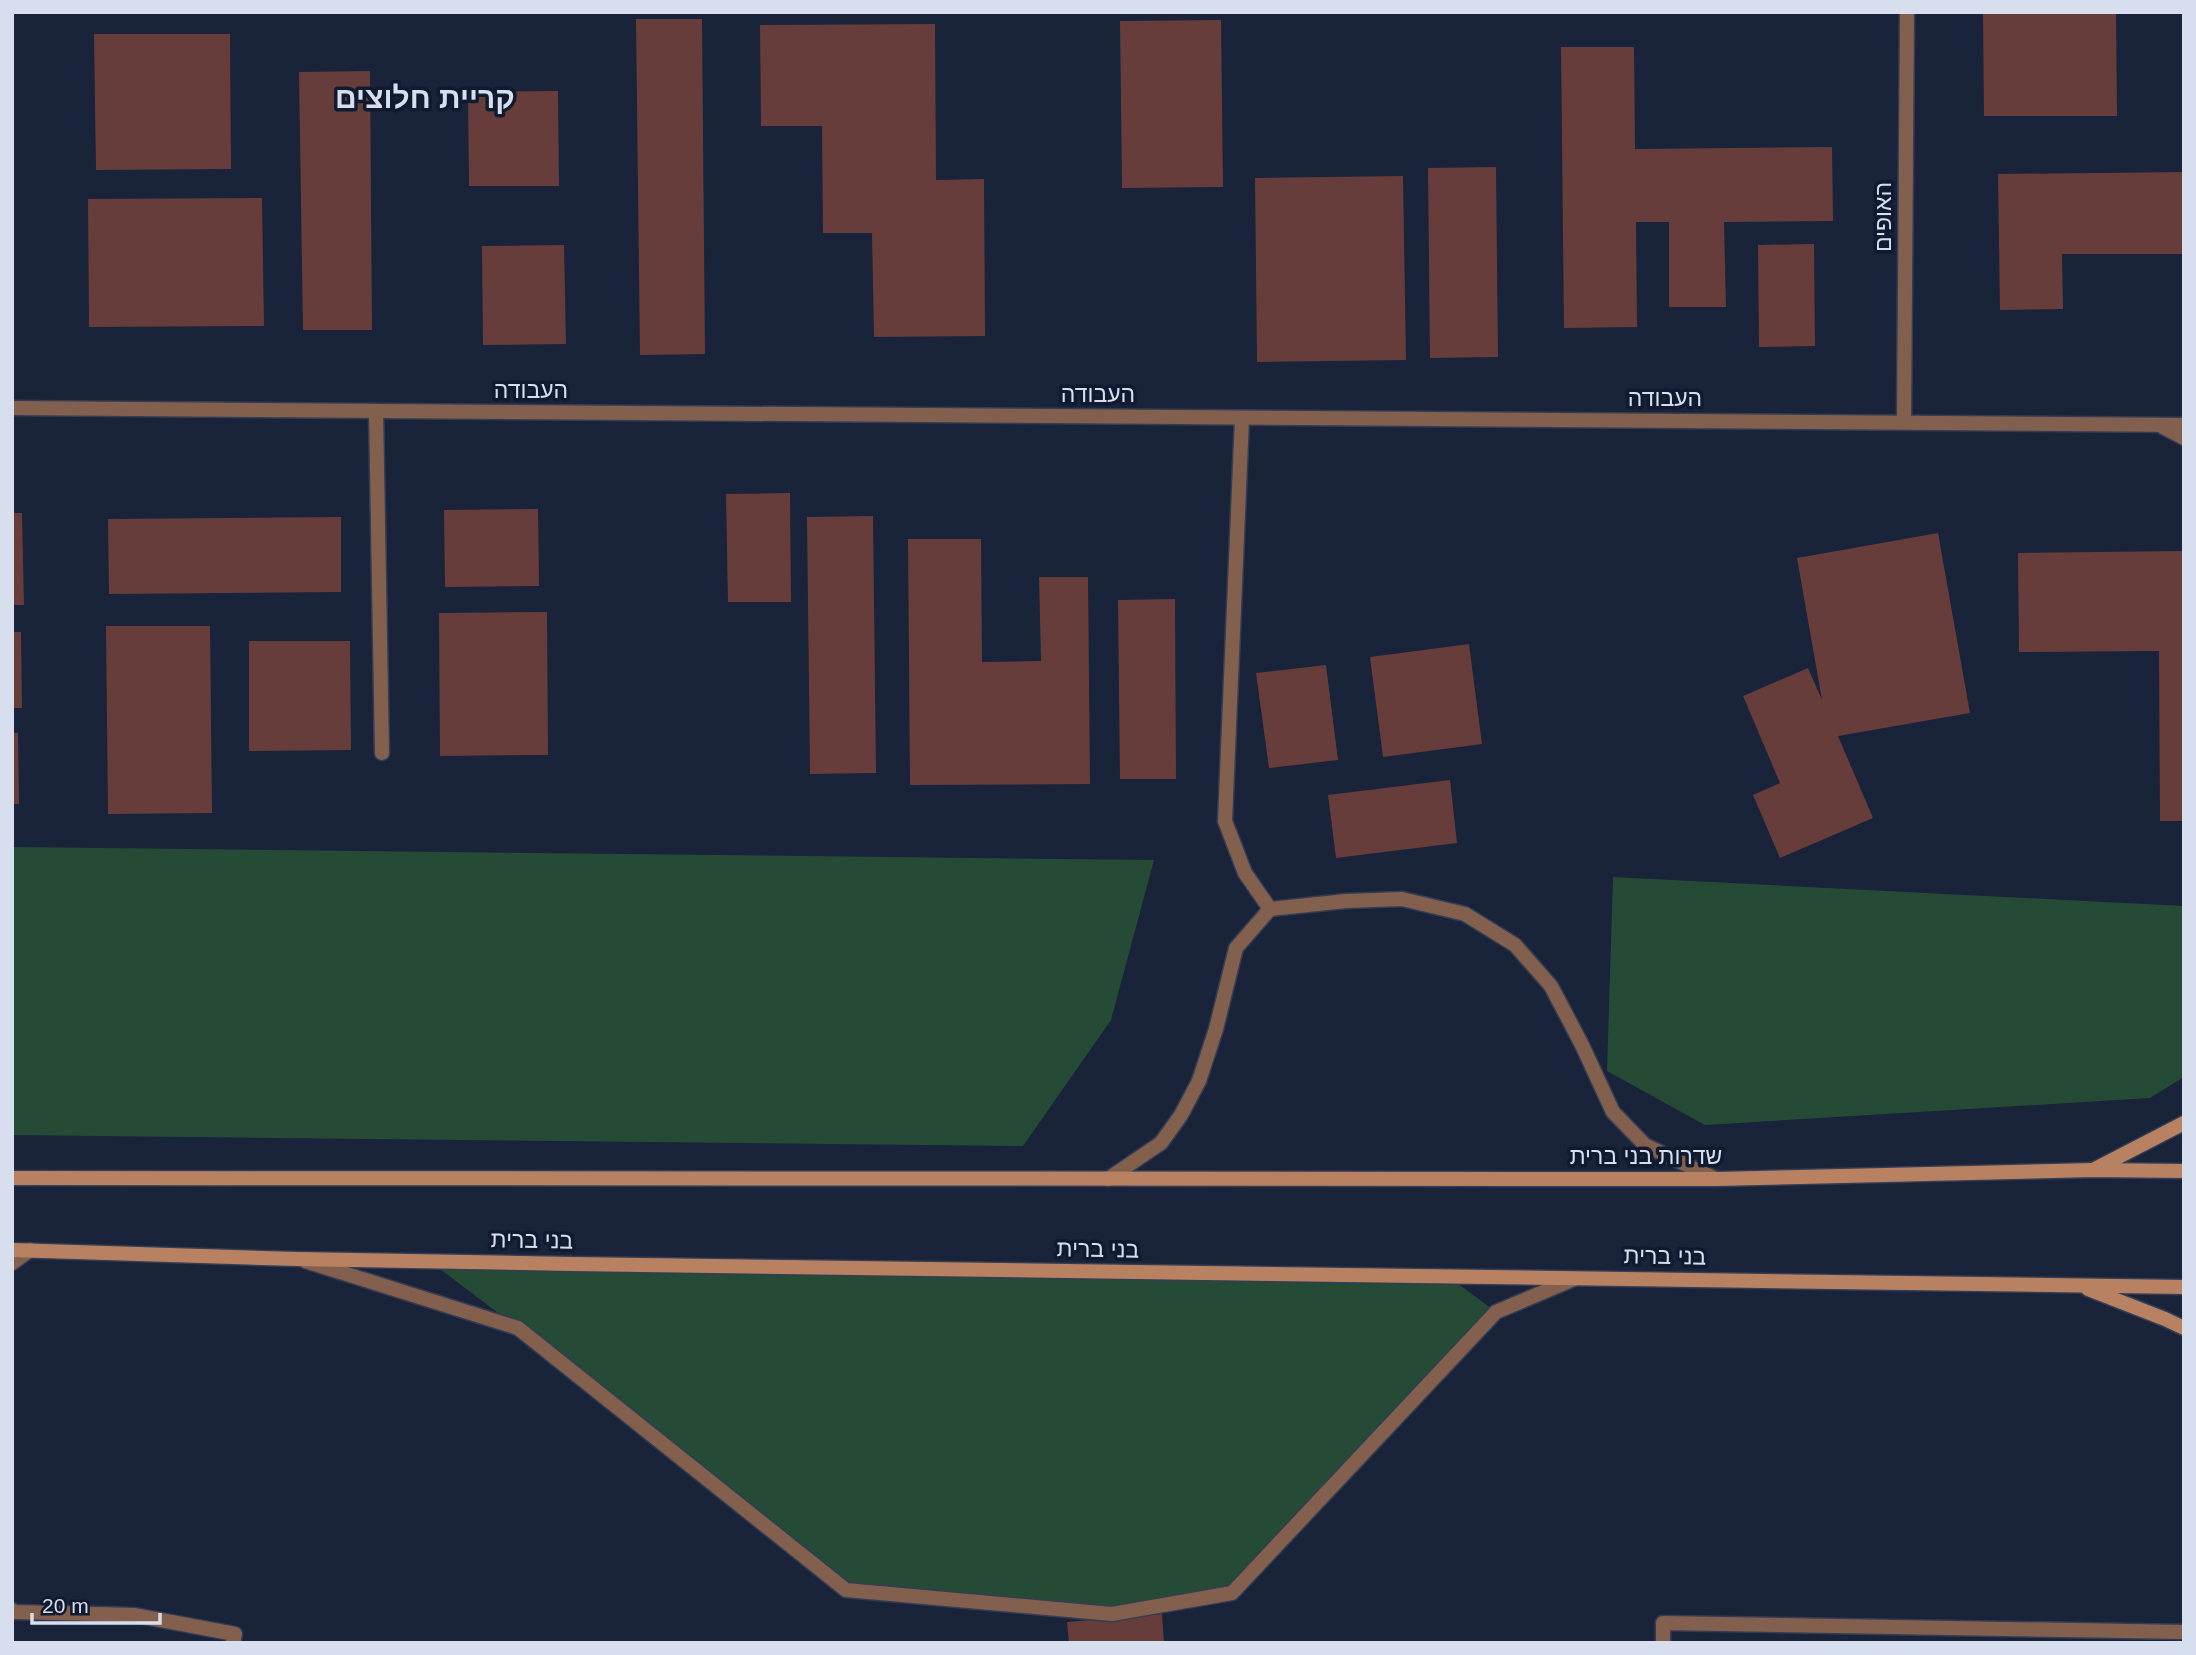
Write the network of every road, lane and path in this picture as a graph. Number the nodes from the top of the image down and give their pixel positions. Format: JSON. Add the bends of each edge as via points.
{"nodes":[{"id":1,"x":1907,"y":12,"type":"edge"},
{"id":2,"x":12,"y":408,"type":"edge"},
{"id":3,"x":376,"y":411,"type":"junction"},
{"id":4,"x":1242,"y":418,"type":"junction"},
{"id":5,"x":1904,"y":422,"type":"junction"},
{"id":6,"x":2158,"y":424,"type":"junction"},
{"id":7,"x":2184,"y":425,"type":"edge"},
{"id":8,"x":2184,"y":438,"type":"edge"},
{"id":9,"x":382,"y":753,"type":"dead end"},
{"id":10,"x":1270,"y":909,"type":"junction"},
{"id":11,"x":2184,"y":1123,"type":"edge"},
{"id":12,"x":2092,"y":1170,"type":"junction"},
{"id":13,"x":2184,"y":1171,"type":"edge"},
{"id":14,"x":12,"y":1178,"type":"edge"},
{"id":15,"x":1108,"y":1179,"type":"junction"},
{"id":16,"x":1716,"y":1179,"type":"junction"},
{"id":17,"x":12,"y":1250,"type":"edge"},
{"id":18,"x":30,"y":1250,"type":"junction"},
{"id":19,"x":297,"y":1259,"type":"junction"},
{"id":20,"x":12,"y":1263,"type":"edge"},
{"id":21,"x":1577,"y":1277,"type":"junction"},
{"id":22,"x":2080,"y":1286,"type":"junction"},
{"id":23,"x":2184,"y":1287,"type":"edge"},
{"id":24,"x":2184,"y":1328,"type":"edge"},
{"id":25,"x":12,"y":1610,"type":"edge"},
{"id":26,"x":2184,"y":1632,"type":"edge"},
{"id":27,"x":233,"y":1643,"type":"edge"},
{"id":28,"x":1663,"y":1643,"type":"edge"}],
"edges":[{"from":1,"to":5,"type":"street","name":"האופים"},
{"from":2,"to":3,"type":"street","name":"העבודה"},
{"from":3,"to":4,"type":"street","name":"העבודה"},
{"from":3,"to":9,"type":"street"},
{"from":4,"to":5,"type":"street","name":"העבודה"},
{"from":4,"to":10,"type":"street","via":[[1225,821],[1245,873]]},
{"from":5,"to":6,"type":"street","name":"העבודה"},
{"from":6,"to":7,"type":"street","name":"העבודה"},
{"from":6,"to":8,"type":"street"},
{"from":10,"to":15,"type":"street","via":[[1236,948],[1199,1081],[1181,1115],[1161,1143]]},
{"from":10,"to":16,"type":"street","via":[[1402,899],[1475,920],[1516,945],[1551,986],[1614,1112],[1645,1144]]},
{"from":11,"to":12,"type":"main road"},
{"from":12,"to":13,"type":"main road","name":"שדרות בני ברית"},
{"from":12,"to":16,"type":"main road","name":"שדרות בני ברית"},
{"from":14,"to":15,"type":"main road"},
{"from":15,"to":16,"type":"main road","name":"שדרות בני ברית"},
{"from":17,"to":18,"type":"main road","name":"בני ברית"},
{"from":18,"to":19,"type":"main road","name":"בני ברית"},
{"from":18,"to":20,"type":"street"},
{"from":19,"to":21,"type":"main road","name":"בני ברית"},
{"from":19,"to":21,"type":"street","via":[[518,1328],[846,1590],[1112,1615],[1232,1593],[1496,1312]]},
{"from":21,"to":22,"type":"main road","name":"בני ברית"},
{"from":22,"to":23,"type":"main road","name":"בני ברית"},
{"from":22,"to":24,"type":"main road"},
{"from":25,"to":27,"type":"street","via":[[134,1615],[235,1634]]},
{"from":26,"to":28,"type":"street","via":[[1663,1623]]}]}
